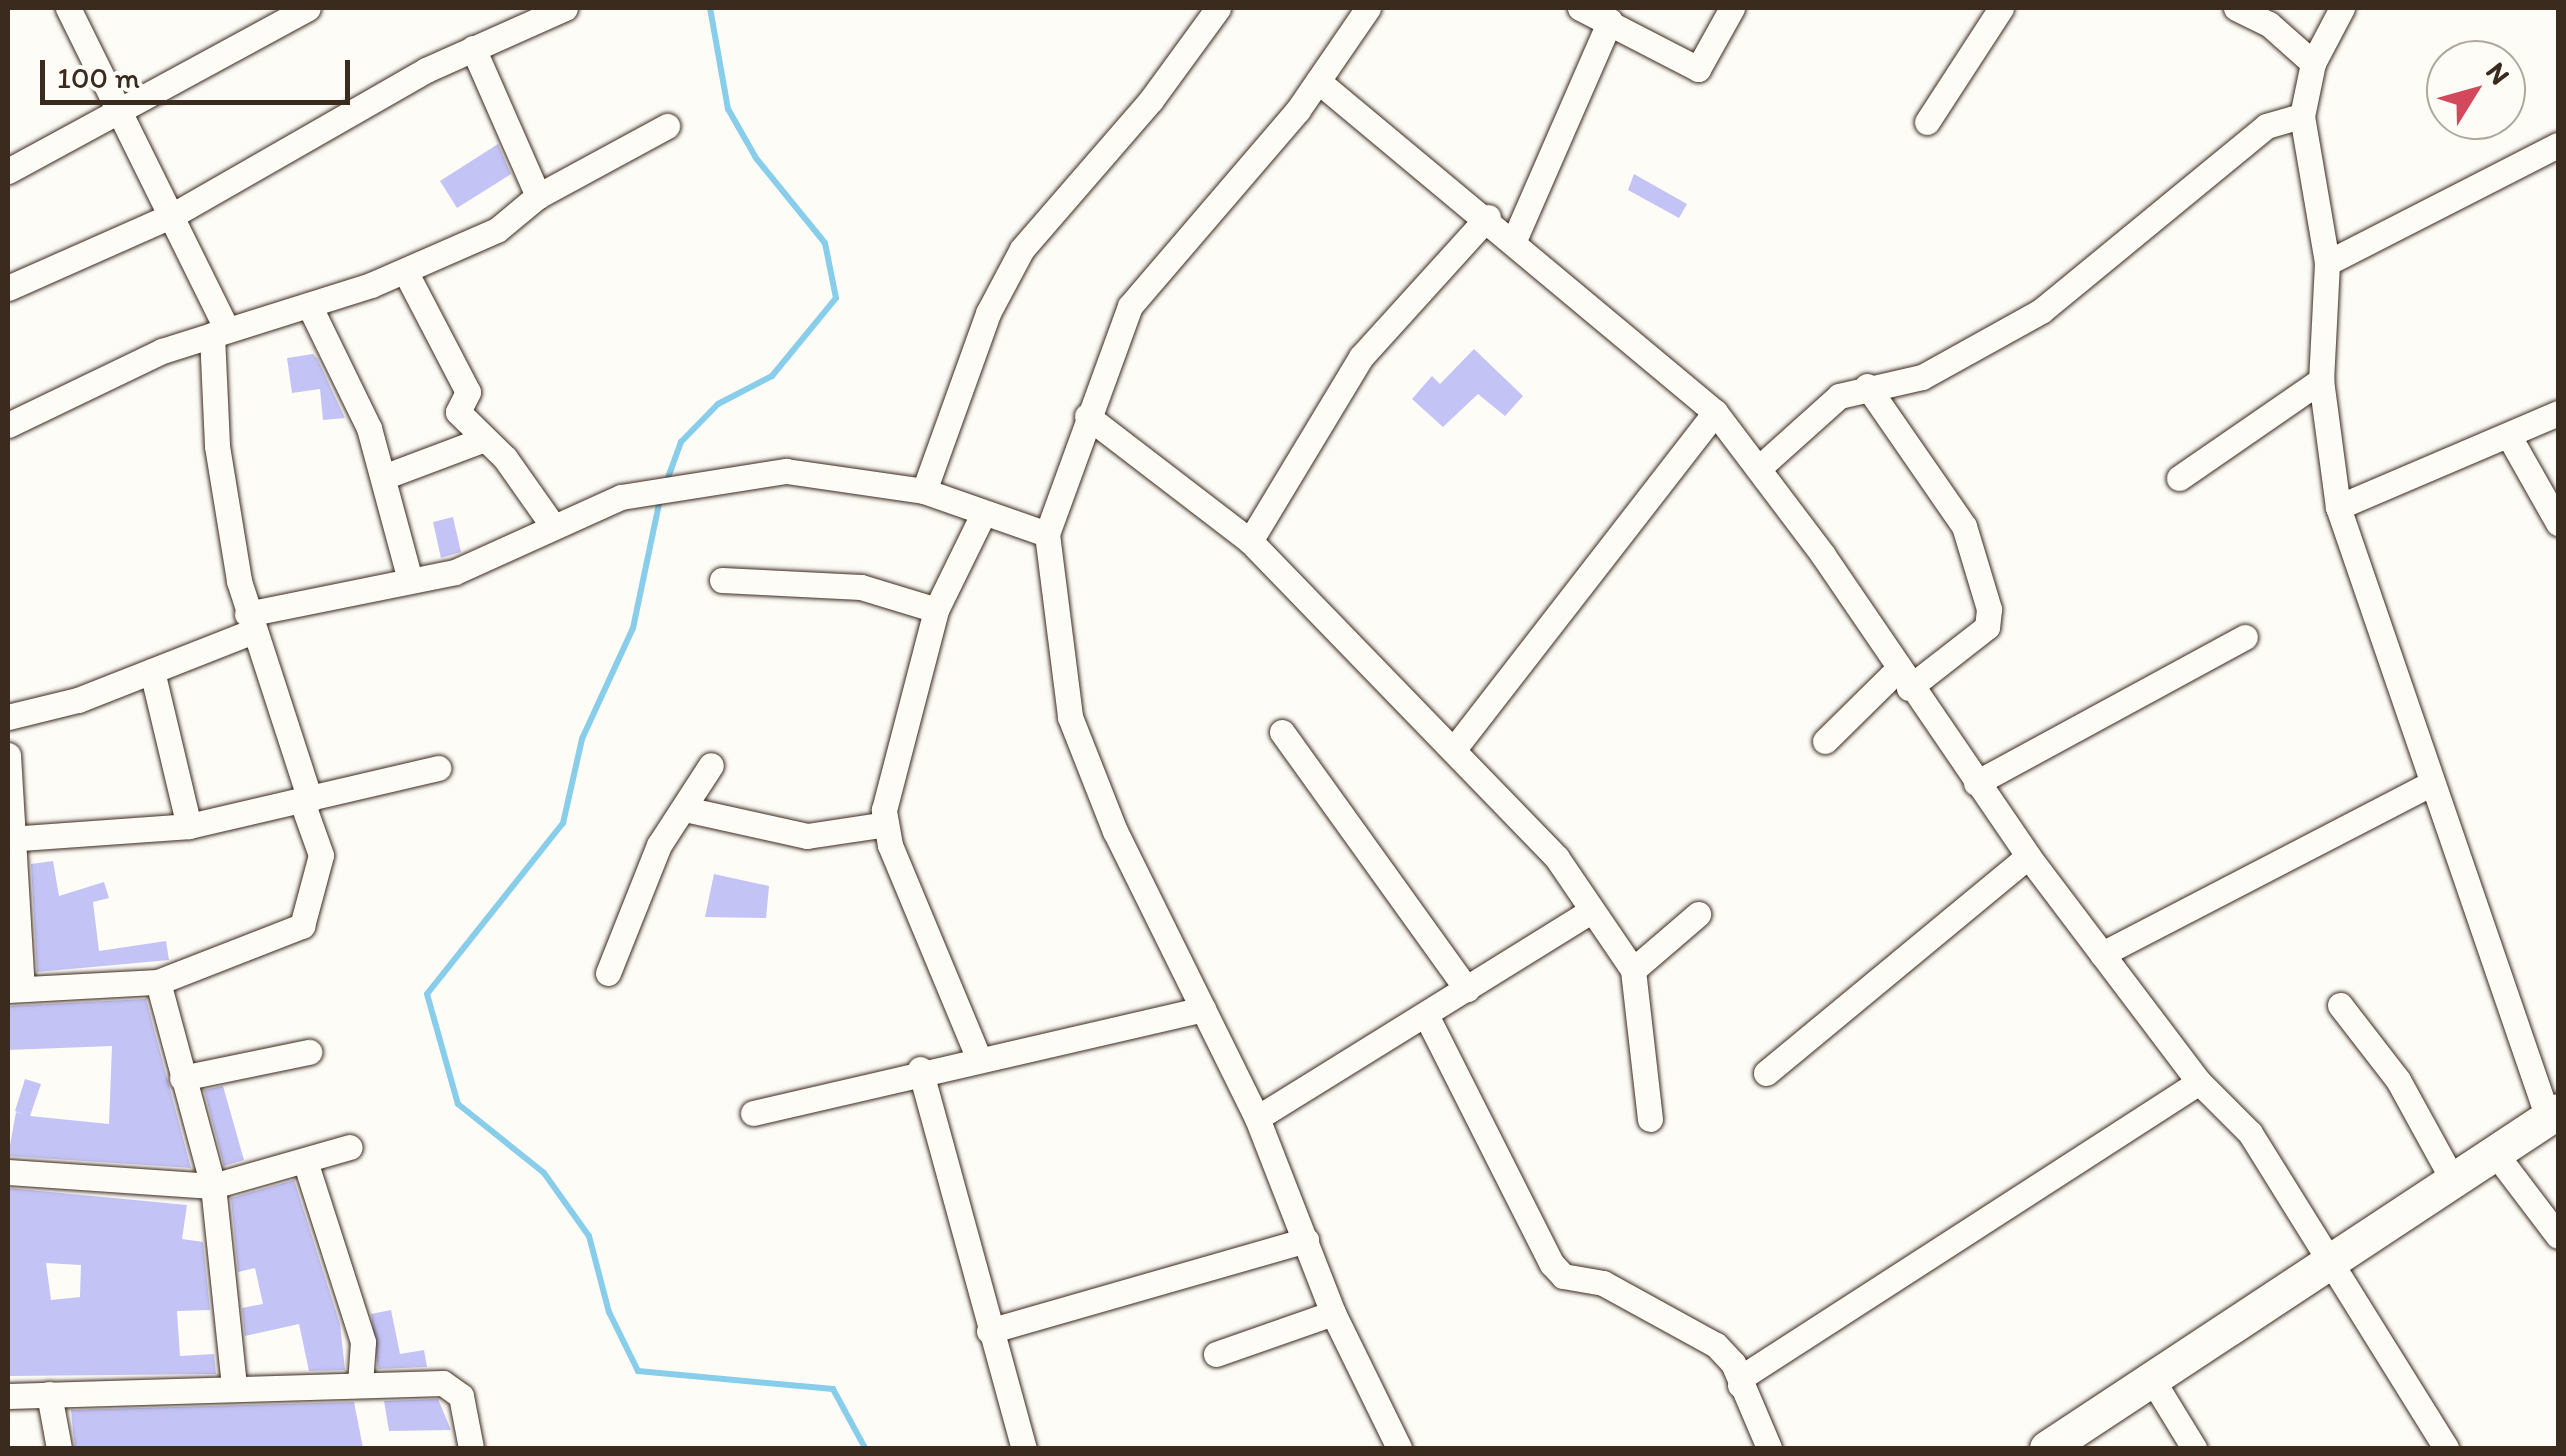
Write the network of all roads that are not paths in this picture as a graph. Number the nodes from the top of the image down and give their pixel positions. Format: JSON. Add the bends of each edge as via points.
{"nodes":[{"id":1,"x":68,"y":8,"type":"edge"},
{"id":2,"x":308,"y":8,"type":"edge"},
{"id":3,"x":564,"y":8,"type":"edge"},
{"id":4,"x":1218,"y":8,"type":"edge"},
{"id":5,"x":1368,"y":8,"type":"edge"},
{"id":6,"x":1580,"y":8,"type":"edge"},
{"id":7,"x":1732,"y":8,"type":"edge"},
{"id":8,"x":2001,"y":8,"type":"edge"},
{"id":9,"x":2236,"y":8,"type":"edge"},
{"id":10,"x":2342,"y":8,"type":"edge"},
{"id":11,"x":1610,"y":21,"type":"junction"},
{"id":12,"x":473,"y":48,"type":"junction"},
{"id":13,"x":2313,"y":63,"type":"junction"},
{"id":14,"x":1318,"y":81,"type":"junction"},
{"id":15,"x":122,"y":115,"type":"junction"},
{"id":16,"x":2302,"y":116,"type":"junction"},
{"id":17,"x":1927,"y":122,"type":"dead end"},
{"id":18,"x":668,"y":126,"type":"dead end"},
{"id":19,"x":2558,"y":145,"type":"edge"},
{"id":20,"x":8,"y":170,"type":"edge"},
{"id":21,"x":538,"y":196,"type":"junction"},
{"id":22,"x":173,"y":215,"type":"junction"},
{"id":23,"x":1488,"y":217,"type":"junction"},
{"id":24,"x":1515,"y":238,"type":"junction"},
{"id":25,"x":2327,"y":263,"type":"junction"},
{"id":26,"x":405,"y":271,"type":"junction"},
{"id":27,"x":8,"y":288,"type":"edge"},
{"id":28,"x":308,"y":305,"type":"junction"},
{"id":29,"x":220,"y":333,"type":"junction"},
{"id":30,"x":2321,"y":380,"type":"junction"},
{"id":31,"x":1867,"y":386,"type":"junction"},
{"id":32,"x":1715,"y":412,"type":"junction"},
{"id":33,"x":2558,"y":413,"type":"edge"},
{"id":34,"x":10,"y":416,"type":"edge"},
{"id":35,"x":1087,"y":416,"type":"junction"},
{"id":36,"x":2510,"y":438,"type":"junction"},
{"id":37,"x":482,"y":440,"type":"junction"},
{"id":38,"x":1760,"y":467,"type":"junction"},
{"id":39,"x":386,"y":476,"type":"junction"},
{"id":40,"x":2179,"y":478,"type":"dead end"},
{"id":41,"x":924,"y":491,"type":"junction"},
{"id":42,"x":2338,"y":507,"type":"junction"},
{"id":43,"x":983,"y":514,"type":"junction"},
{"id":44,"x":2558,"y":523,"type":"edge"},
{"id":45,"x":553,"y":526,"type":"junction"},
{"id":46,"x":1047,"y":534,"type":"junction"},
{"id":47,"x":1250,"y":541,"type":"junction"},
{"id":48,"x":409,"y":576,"type":"junction"},
{"id":49,"x":722,"y":580,"type":"dead end"},
{"id":50,"x":936,"y":610,"type":"junction"},
{"id":51,"x":249,"y":623,"type":"junction"},
{"id":52,"x":2246,"y":637,"type":"dead end"},
{"id":53,"x":152,"y":671,"type":"junction"},
{"id":54,"x":1903,"y":679,"type":"junction"},
{"id":55,"x":8,"y":717,"type":"edge"},
{"id":56,"x":1282,"y":732,"type":"dead end"},
{"id":57,"x":1825,"y":741,"type":"dead end"},
{"id":58,"x":1454,"y":749,"type":"junction"},
{"id":59,"x":8,"y":754,"type":"edge"},
{"id":60,"x":711,"y":765,"type":"dead end"},
{"id":61,"x":438,"y":768,"type":"dead end"},
{"id":62,"x":1976,"y":783,"type":"junction"},
{"id":63,"x":2428,"y":785,"type":"junction"},
{"id":64,"x":306,"y":801,"type":"junction"},
{"id":65,"x":685,"y":809,"type":"junction"},
{"id":66,"x":886,"y":824,"type":"junction"},
{"id":67,"x":189,"y":826,"type":"junction"},
{"id":68,"x":8,"y":838,"type":"edge"},
{"id":69,"x":2028,"y":856,"type":"junction"},
{"id":70,"x":1592,"y":910,"type":"junction"},
{"id":71,"x":1698,"y":914,"type":"dead end"},
{"id":72,"x":2102,"y":954,"type":"junction"},
{"id":73,"x":1632,"y":970,"type":"junction"},
{"id":74,"x":608,"y":973,"type":"dead end"},
{"id":75,"x":158,"y":982,"type":"junction"},
{"id":76,"x":1468,"y":989,"type":"junction"},
{"id":77,"x":14,"y":990,"type":"edge"},
{"id":78,"x":2340,"y":1005,"type":"dead end"},
{"id":79,"x":1203,"y":1008,"type":"junction"},
{"id":80,"x":1426,"y":1015,"type":"junction"},
{"id":81,"x":309,"y":1052,"type":"dead end"},
{"id":82,"x":979,"y":1060,"type":"junction"},
{"id":83,"x":920,"y":1070,"type":"junction"},
{"id":84,"x":1766,"y":1073,"type":"dead end"},
{"id":85,"x":182,"y":1078,"type":"junction"},
{"id":86,"x":2199,"y":1082,"type":"junction"},
{"id":87,"x":753,"y":1113,"type":"dead end"},
{"id":88,"x":2553,"y":1115,"type":"edge"},
{"id":89,"x":1258,"y":1118,"type":"junction"},
{"id":90,"x":1650,"y":1119,"type":"dead end"},
{"id":91,"x":350,"y":1147,"type":"dead end"},
{"id":92,"x":2495,"y":1153,"type":"junction"},
{"id":93,"x":305,"y":1161,"type":"junction"},
{"id":94,"x":8,"y":1172,"type":"edge"},
{"id":95,"x":2454,"y":1182,"type":"junction"},
{"id":96,"x":213,"y":1186,"type":"junction"},
{"id":97,"x":2558,"y":1236,"type":"edge"},
{"id":98,"x":1306,"y":1240,"type":"junction"},
{"id":99,"x":2328,"y":1265,"type":"junction"},
{"id":100,"x":1334,"y":1313,"type":"junction"},
{"id":101,"x":988,"y":1332,"type":"junction"},
{"id":102,"x":1216,"y":1354,"type":"dead end"},
{"id":103,"x":2153,"y":1381,"type":"junction"},
{"id":104,"x":360,"y":1384,"type":"junction"},
{"id":105,"x":1740,"y":1386,"type":"junction"},
{"id":106,"x":234,"y":1387,"type":"junction"},
{"id":107,"x":49,"y":1394,"type":"junction"},
{"id":108,"x":8,"y":1396,"type":"edge"},
{"id":109,"x":58,"y":1448,"type":"edge"},
{"id":110,"x":470,"y":1448,"type":"edge"},
{"id":111,"x":1024,"y":1448,"type":"edge"},
{"id":112,"x":1399,"y":1448,"type":"edge"},
{"id":113,"x":1769,"y":1448,"type":"edge"},
{"id":114,"x":2047,"y":1448,"type":"edge"},
{"id":115,"x":2194,"y":1448,"type":"edge"},
{"id":116,"x":2446,"y":1448,"type":"edge"}],
"edges":[{"from":1,"to":15,"type":"street"},
{"from":2,"to":15,"type":"street"},
{"from":3,"to":12,"type":"street"},
{"from":4,"to":41,"type":"street","via":[[1151,100],[1022,250],[988,313]]},
{"from":5,"to":14,"type":"street"},
{"from":6,"to":11,"type":"street"},
{"from":7,"to":11,"type":"street","via":[[1698,69]]},
{"from":8,"to":17,"type":"street"},
{"from":9,"to":13,"type":"street","via":[[2270,24]]},
{"from":10,"to":13,"type":"street"},
{"from":11,"to":24,"type":"street"},
{"from":12,"to":21,"type":"street"},
{"from":12,"to":22,"type":"street"},
{"from":13,"to":16,"type":"street"},
{"from":14,"to":23,"type":"street"},
{"from":14,"to":35,"type":"street","via":[[1130,306]]},
{"from":15,"to":20,"type":"street"},
{"from":15,"to":22,"type":"street"},
{"from":16,"to":25,"type":"street"},
{"from":16,"to":31,"type":"street","via":[[2266,126],[2041,311],[1965,359],[1922,377]]},
{"from":18,"to":21,"type":"street"},
{"from":19,"to":25,"type":"street"},
{"from":21,"to":26,"type":"street","via":[[497,230]]},
{"from":22,"to":27,"type":"street"},
{"from":22,"to":29,"type":"street"},
{"from":23,"to":24,"type":"street"},
{"from":23,"to":47,"type":"street","via":[[1361,357]]},
{"from":24,"to":32,"type":"street"},
{"from":25,"to":30,"type":"street"},
{"from":26,"to":28,"type":"street"},
{"from":26,"to":37,"type":"street","via":[[468,392],[458,412]]},
{"from":28,"to":29,"type":"street"},
{"from":28,"to":39,"type":"street"},
{"from":29,"to":34,"type":"street"},
{"from":29,"to":51,"type":"street","via":[[217,446]]},
{"from":30,"to":40,"type":"street"},
{"from":30,"to":42,"type":"street"},
{"from":31,"to":38,"type":"street","via":[[1839,396]]},
{"from":31,"to":54,"type":"street","via":[[1964,526],[1989,608],[1988,627]]},
{"from":32,"to":38,"type":"street"},
{"from":32,"to":58,"type":"street"},
{"from":33,"to":36,"type":"street"},
{"from":35,"to":46,"type":"street"},
{"from":35,"to":47,"type":"street"},
{"from":36,"to":42,"type":"street"},
{"from":36,"to":44,"type":"street"},
{"from":37,"to":39,"type":"street"},
{"from":37,"to":45,"type":"street","via":[[505,458]]},
{"from":38,"to":54,"type":"street"},
{"from":39,"to":48,"type":"street"},
{"from":41,"to":43,"type":"street"},
{"from":41,"to":45,"type":"street","via":[[786,471],[621,496]]},
{"from":42,"to":63,"type":"street"},
{"from":43,"to":46,"type":"street"},
{"from":43,"to":50,"type":"street"},
{"from":45,"to":48,"type":"street","via":[[455,572]]},
{"from":46,"to":79,"type":"street","via":[[1070,717],[1115,831]]},
{"from":47,"to":58,"type":"street"},
{"from":48,"to":51,"type":"street"},
{"from":49,"to":50,"type":"street","via":[[860,587]]},
{"from":50,"to":66,"type":"street"},
{"from":51,"to":53,"type":"street"},
{"from":51,"to":64,"type":"street"},
{"from":52,"to":62,"type":"street"},
{"from":53,"to":55,"type":"street"},
{"from":53,"to":67,"type":"street"},
{"from":54,"to":57,"type":"street"},
{"from":54,"to":62,"type":"street"},
{"from":56,"to":76,"type":"street"},
{"from":58,"to":70,"type":"street","via":[[1557,858]]},
{"from":59,"to":68,"type":"street"},
{"from":60,"to":65,"type":"street"},
{"from":61,"to":64,"type":"street"},
{"from":62,"to":69,"type":"street"},
{"from":63,"to":72,"type":"street"},
{"from":63,"to":88,"type":"street"},
{"from":64,"to":67,"type":"street"},
{"from":64,"to":75,"type":"street","via":[[320,854],[302,926]]},
{"from":65,"to":66,"type":"street","via":[[807,836]]},
{"from":65,"to":74,"type":"street","via":[[658,845]]},
{"from":66,"to":82,"type":"street"},
{"from":67,"to":68,"type":"street"},
{"from":68,"to":77,"type":"street"},
{"from":69,"to":72,"type":"street"},
{"from":69,"to":84,"type":"street"},
{"from":70,"to":73,"type":"street"},
{"from":70,"to":76,"type":"street"},
{"from":71,"to":73,"type":"street"},
{"from":72,"to":86,"type":"street"},
{"from":73,"to":90,"type":"street"},
{"from":75,"to":77,"type":"street"},
{"from":75,"to":85,"type":"street"},
{"from":76,"to":80,"type":"street"},
{"from":78,"to":95,"type":"street","via":[[2398,1080]]},
{"from":79,"to":82,"type":"street"},
{"from":79,"to":89,"type":"street"},
{"from":80,"to":89,"type":"street"},
{"from":80,"to":105,"type":"street","via":[[1552,1264],[1563,1276],[1602,1283],[1716,1346]]},
{"from":81,"to":85,"type":"street"},
{"from":82,"to":83,"type":"street"},
{"from":83,"to":87,"type":"street"},
{"from":83,"to":101,"type":"street"},
{"from":85,"to":96,"type":"street"},
{"from":86,"to":99,"type":"street","via":[[2250,1133]]},
{"from":86,"to":105,"type":"street","via":[[1745,1375]]},
{"from":88,"to":92,"type":"main road"},
{"from":89,"to":98,"type":"street"},
{"from":91,"to":93,"type":"street"},
{"from":92,"to":95,"type":"main road"},
{"from":92,"to":97,"type":"street"},
{"from":93,"to":96,"type":"street"},
{"from":93,"to":104,"type":"street","via":[[364,1342]]},
{"from":94,"to":96,"type":"street"},
{"from":95,"to":99,"type":"main road"},
{"from":96,"to":106,"type":"street"},
{"from":98,"to":100,"type":"street"},
{"from":98,"to":101,"type":"street"},
{"from":99,"to":103,"type":"main road"},
{"from":99,"to":116,"type":"street"},
{"from":100,"to":102,"type":"street"},
{"from":100,"to":112,"type":"street"},
{"from":101,"to":111,"type":"street"},
{"from":103,"to":114,"type":"main road"},
{"from":103,"to":115,"type":"street"},
{"from":104,"to":106,"type":"street"},
{"from":104,"to":110,"type":"street","via":[[454,1386]]},
{"from":105,"to":113,"type":"street"},
{"from":106,"to":107,"type":"street"},
{"from":107,"to":108,"type":"street"},
{"from":107,"to":109,"type":"street"}]}
